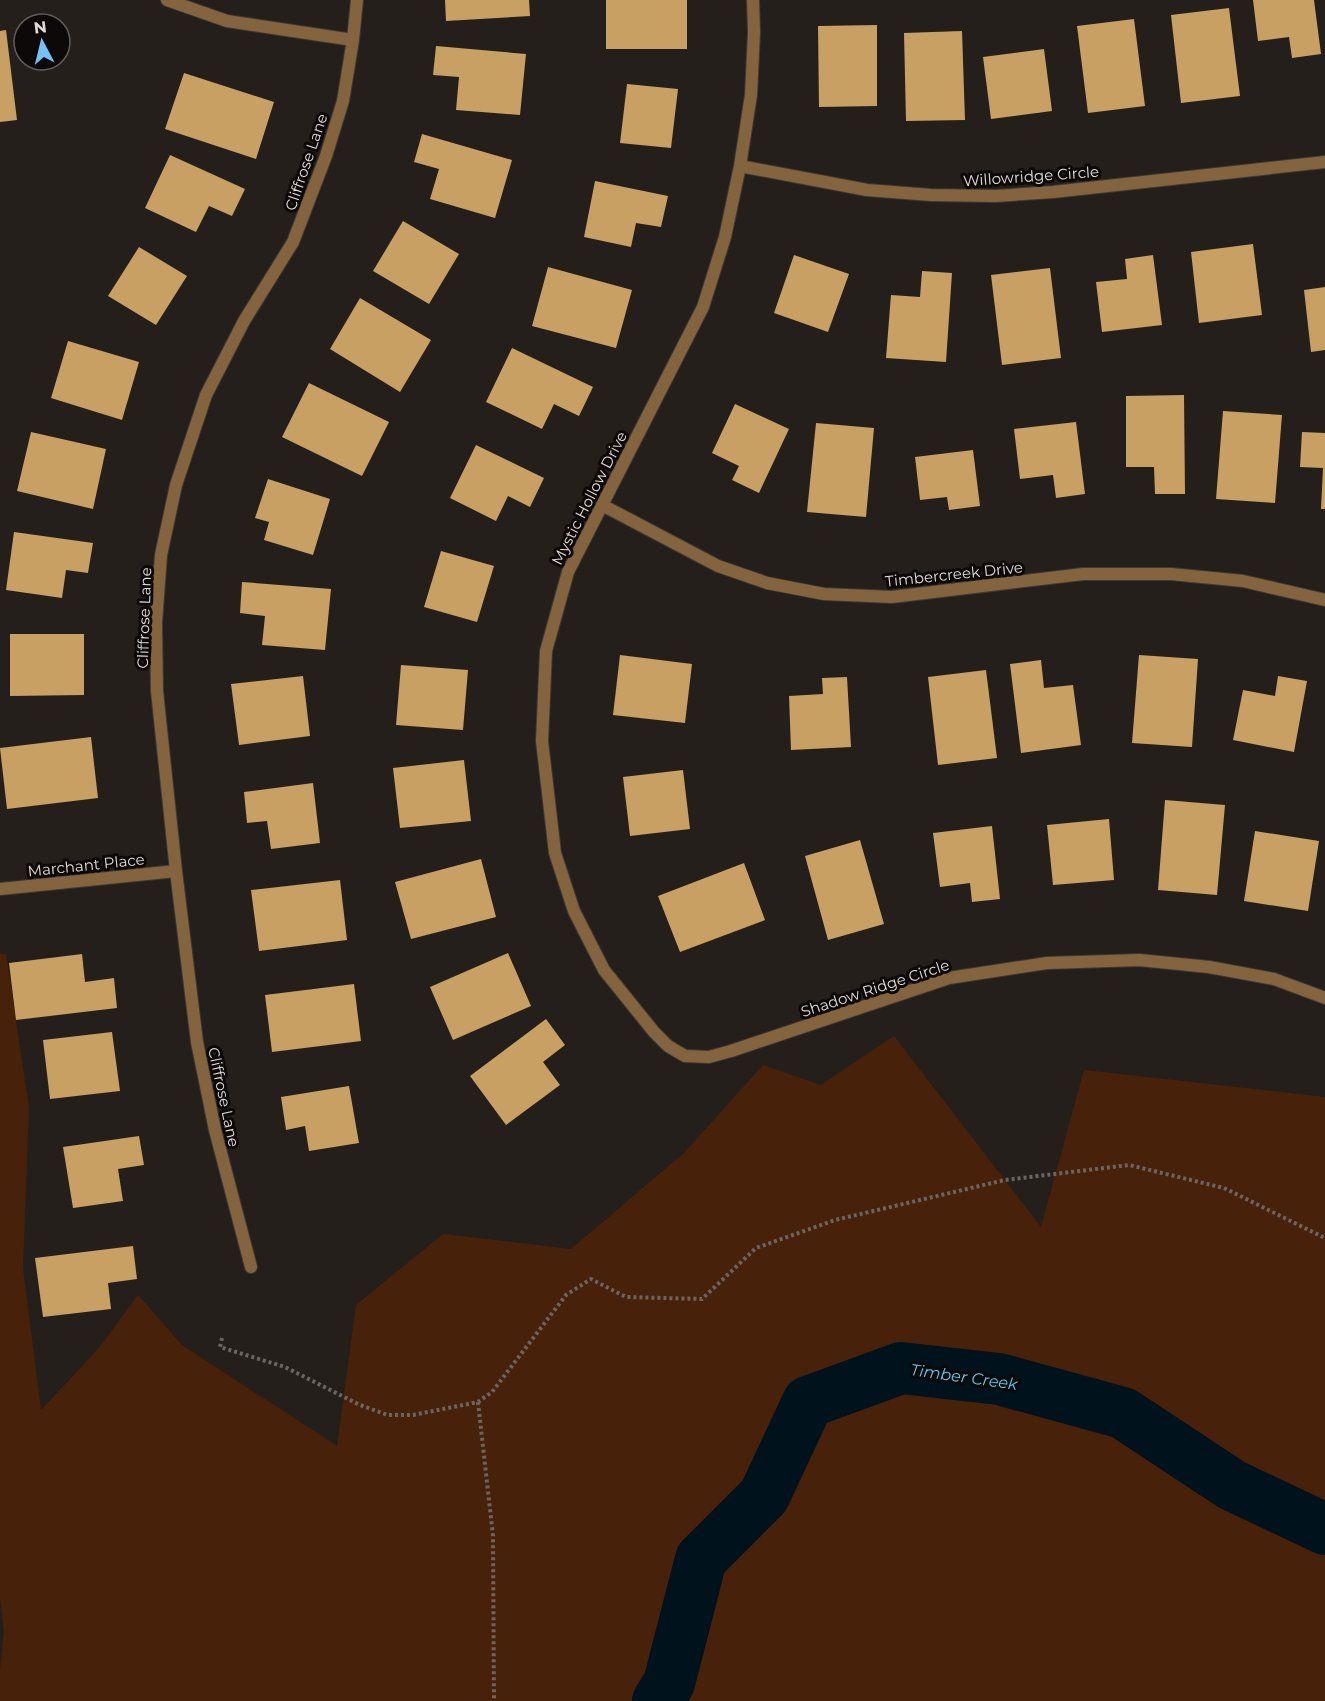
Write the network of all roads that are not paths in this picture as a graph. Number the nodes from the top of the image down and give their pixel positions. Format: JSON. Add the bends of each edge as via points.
{"nodes":[{"id":1,"x":167,"y":0,"type":"edge"},
{"id":2,"x":357,"y":0,"type":"edge"},
{"id":3,"x":753,"y":0,"type":"edge"},
{"id":4,"x":353,"y":40,"type":"junction"},
{"id":5,"x":1325,"y":162,"type":"edge"},
{"id":6,"x":740,"y":166,"type":"junction"},
{"id":7,"x":602,"y":505,"type":"junction"},
{"id":8,"x":1325,"y":600,"type":"edge"},
{"id":9,"x":176,"y":871,"type":"junction"},
{"id":10,"x":0,"y":889,"type":"edge"},
{"id":11,"x":1325,"y":998,"type":"edge"},
{"id":12,"x":686,"y":1056,"type":"joint"},
{"id":13,"x":251,"y":1267,"type":"dead end"}],
"edges":[{"from":1,"to":4,"type":"street","via":[[227,21]]},
{"from":2,"to":4,"type":"street","name":"Cliffrose Lane"},
{"from":3,"to":6,"type":"street","name":"Mystic Hollow Drive","via":[[751,95]]},
{"from":4,"to":9,"type":"street","name":"Cliffrose Lane","via":[[343,101],[326,156],[293,242],[244,321],[206,395],[174,497],[161,555],[157,691]]},
{"from":5,"to":6,"type":"street","name":"Willowridge Circle","via":[[996,196],[867,190]]},
{"from":6,"to":7,"type":"street","name":"Mystic Hollow Drive","via":[[725,237],[703,307]]},
{"from":7,"to":8,"type":"street","name":"Timbercreek Drive","via":[[718,566],[767,583],[824,594],[892,597],[1083,574],[1171,573],[1243,581]]},
{"from":7,"to":12,"type":"street","name":"Mystic Hollow Drive","via":[[567,572],[546,651],[542,741],[555,853],[574,910],[604,970],[654,1032]]},
{"from":9,"to":10,"type":"street","name":"Marchant Place"},
{"from":9,"to":13,"type":"street","name":"Cliffrose Lane","via":[[197,1042],[215,1130]]},
{"from":11,"to":12,"type":"street","name":"Shadow Ridge Circle","via":[[1274,979],[1209,967],[1139,960],[1047,963],[949,978],[731,1051],[709,1057]]}]}
